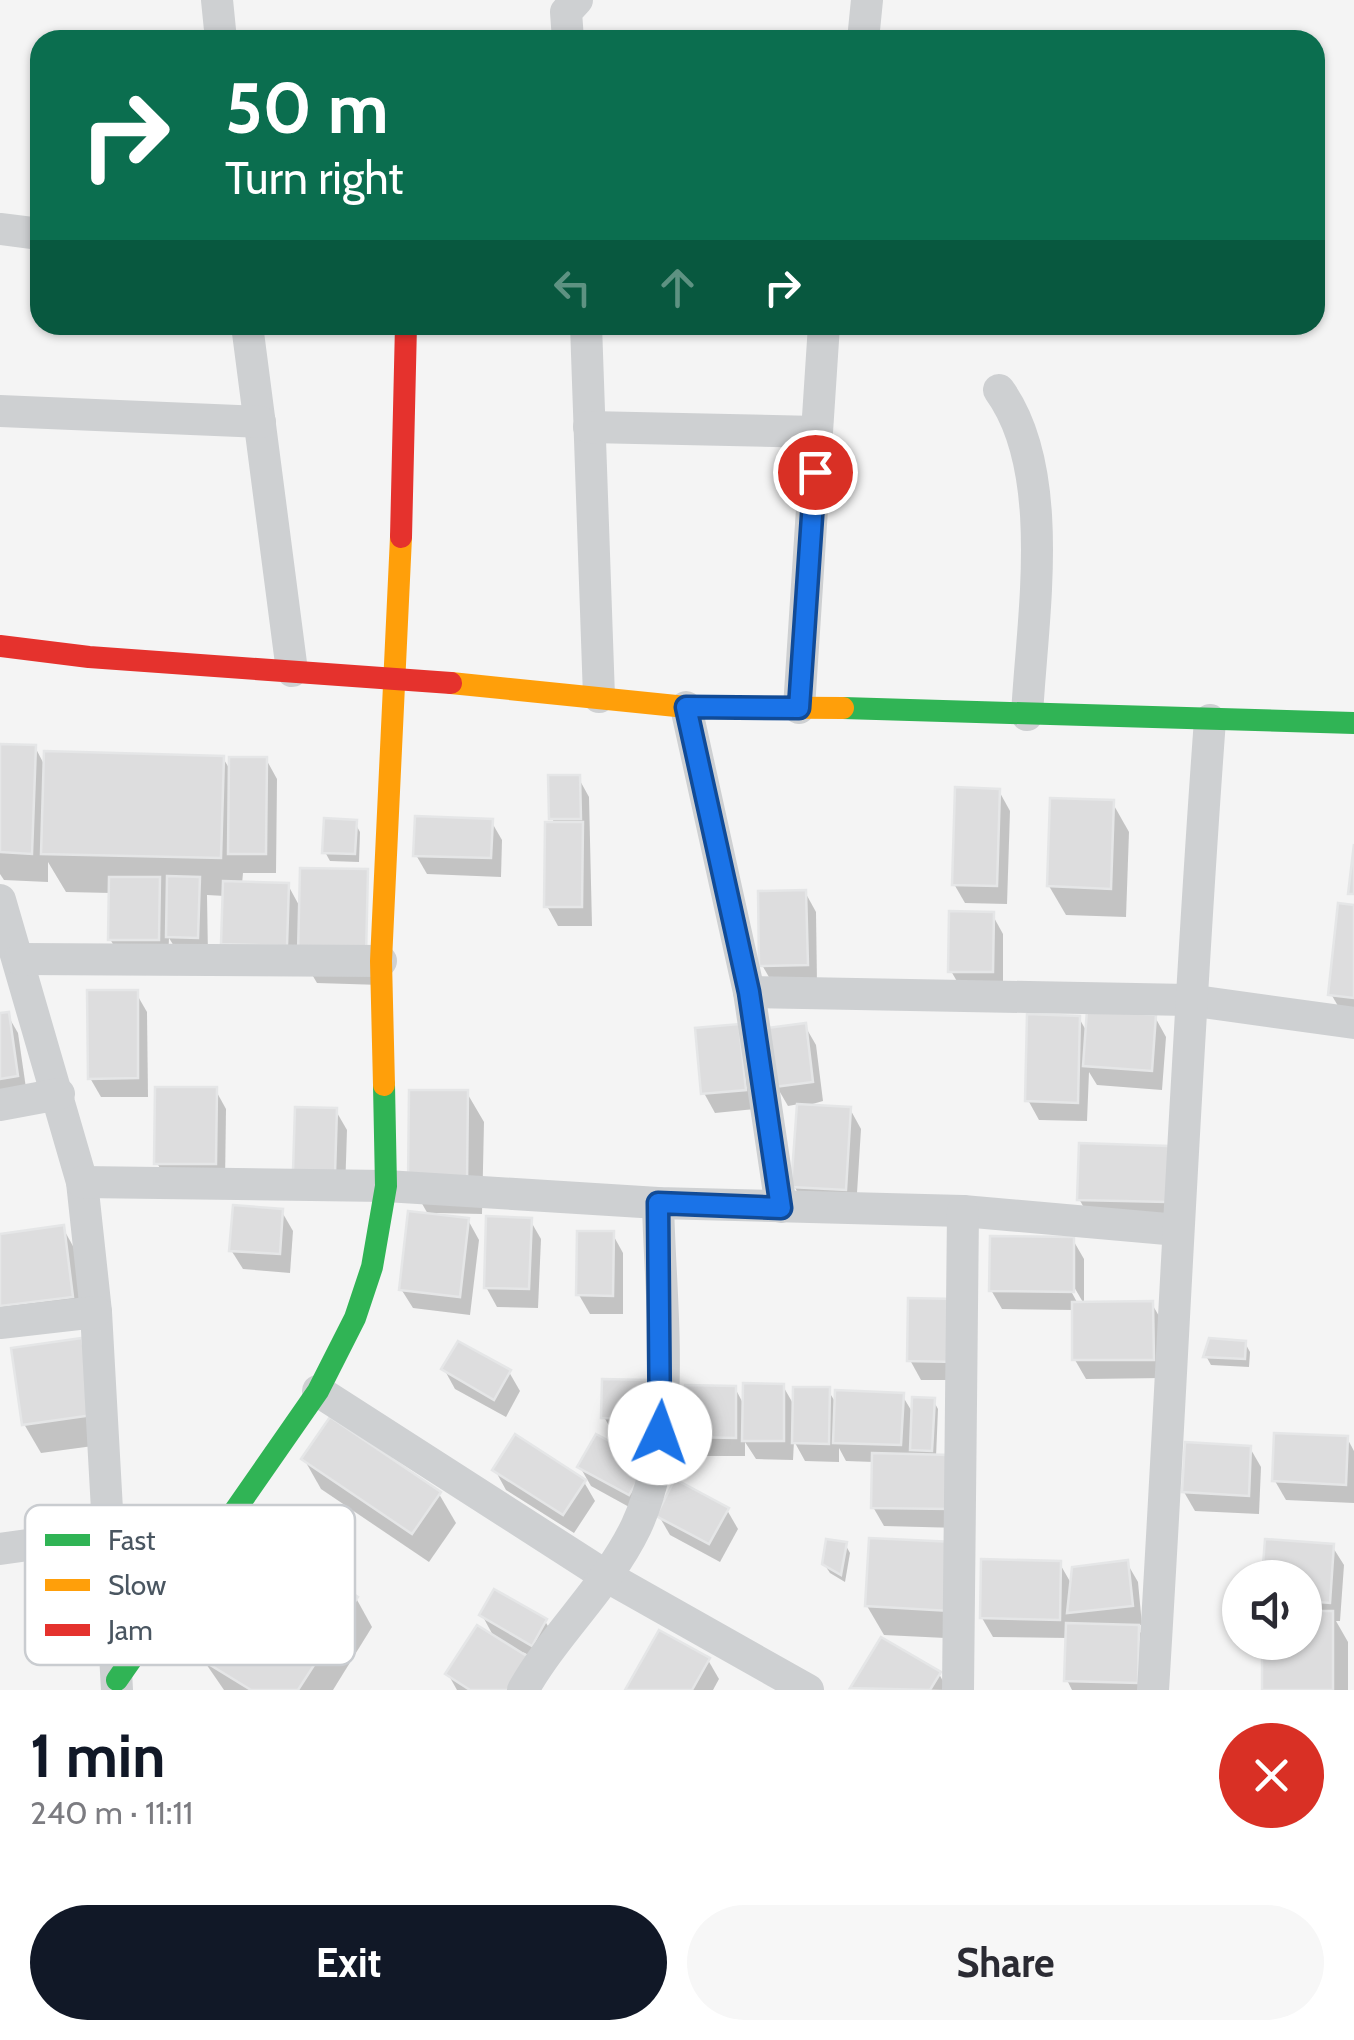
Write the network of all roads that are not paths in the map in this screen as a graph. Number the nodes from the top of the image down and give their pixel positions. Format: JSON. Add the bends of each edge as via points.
{"nodes":[{"id":1,"x":217,"y":0,"type":"edge"},
{"id":2,"x":867,"y":0,"type":"edge"},
{"id":3,"x":220,"y":30,"type":"edge"},
{"id":4,"x":864,"y":30,"type":"edge"},
{"id":5,"x":0,"y":229,"type":"edge"},
{"id":6,"x":30,"y":233,"type":"edge"},
{"id":7,"x":249,"y":335,"type":"edge"},
{"id":8,"x":406,"y":335,"type":"edge"},
{"id":9,"x":586,"y":335,"type":"edge"},
{"id":10,"x":823,"y":335,"type":"edge"},
{"id":11,"x":998,"y":390,"type":"dead end"},
{"id":12,"x":0,"y":410,"type":"edge"},
{"id":13,"x":260,"y":422,"type":"junction"},
{"id":14,"x":589,"y":427,"type":"junction"},
{"id":15,"x":817,"y":432,"type":"junction"},
{"id":16,"x":0,"y":646,"type":"edge"},
{"id":17,"x":292,"y":671,"type":"junction"},
{"id":18,"x":398,"y":677,"type":"junction"},
{"id":19,"x":599,"y":697,"type":"junction"},
{"id":20,"x":686,"y":707,"type":"junction"},
{"id":21,"x":799,"y":708,"type":"junction"},
{"id":22,"x":1027,"y":716,"type":"junction"},
{"id":23,"x":1210,"y":720,"type":"junction"},
{"id":24,"x":1354,"y":723,"type":"edge"},
{"id":25,"x":0,"y":900,"type":"edge"},
{"id":26,"x":20,"y":960,"type":"junction"},
{"id":27,"x":381,"y":962,"type":"junction"},
{"id":28,"x":749,"y":992,"type":"junction"},
{"id":29,"x":1190,"y":1000,"type":"junction"},
{"id":30,"x":1354,"y":1022,"type":"edge"},
{"id":31,"x":58,"y":1094,"type":"junction"},
{"id":32,"x":0,"y":1105,"type":"edge"},
{"id":33,"x":82,"y":1182,"type":"junction"},
{"id":34,"x":386,"y":1186,"type":"junction"},
{"id":35,"x":658,"y":1203,"type":"junction"},
{"id":36,"x":781,"y":1208,"type":"junction"},
{"id":37,"x":963,"y":1211,"type":"junction"},
{"id":38,"x":1178,"y":1230,"type":"junction"},
{"id":39,"x":96,"y":1312,"type":"junction"},
{"id":40,"x":0,"y":1323,"type":"edge"},
{"id":41,"x":318,"y":1391,"type":"junction"},
{"id":42,"x":106,"y":1505,"type":"edge"},
{"id":43,"x":240,"y":1505,"type":"edge"},
{"id":44,"x":25,"y":1545,"type":"edge"},
{"id":45,"x":0,"y":1549,"type":"edge"},
{"id":46,"x":606,"y":1576,"type":"junction"},
{"id":47,"x":523,"y":1690,"type":"edge"},
{"id":48,"x":808,"y":1690,"type":"edge"},
{"id":49,"x":958,"y":1690,"type":"edge"},
{"id":50,"x":1153,"y":1690,"type":"edge"}],
"edges":[{"from":1,"to":3,"type":"street"},
{"from":2,"to":4,"type":"street"},
{"from":5,"to":6,"type":"street"},
{"from":7,"to":13,"type":"street"},
{"from":8,"to":18,"type":"main road"},
{"from":9,"to":14,"type":"street"},
{"from":10,"to":15,"type":"street"},
{"from":11,"to":22,"type":"street","via":[[1018,416],[1032,485],[1036,532]]},
{"from":12,"to":13,"type":"street"},
{"from":13,"to":17,"type":"street"},
{"from":14,"to":15,"type":"street"},
{"from":14,"to":19,"type":"street"},
{"from":15,"to":21,"type":"street"},
{"from":16,"to":17,"type":"main road"},
{"from":17,"to":18,"type":"main road"},
{"from":18,"to":19,"type":"main road"},
{"from":18,"to":27,"type":"main road"},
{"from":19,"to":20,"type":"main road"},
{"from":20,"to":21,"type":"main road"},
{"from":20,"to":28,"type":"street"},
{"from":21,"to":22,"type":"main road"},
{"from":22,"to":23,"type":"main road"},
{"from":23,"to":24,"type":"main road"},
{"from":23,"to":29,"type":"street"},
{"from":25,"to":26,"type":"street"},
{"from":26,"to":27,"type":"street"},
{"from":26,"to":31,"type":"street"},
{"from":27,"to":34,"type":"main road"},
{"from":28,"to":29,"type":"street"},
{"from":28,"to":36,"type":"street"},
{"from":29,"to":30,"type":"street"},
{"from":29,"to":38,"type":"street"},
{"from":31,"to":32,"type":"street"},
{"from":31,"to":33,"type":"street"},
{"from":33,"to":34,"type":"street"},
{"from":33,"to":39,"type":"street"},
{"from":34,"to":35,"type":"street"},
{"from":34,"to":41,"type":"main road","via":[[372,1267]]},
{"from":35,"to":36,"type":"street"},
{"from":35,"to":46,"type":"street","via":[[658,1446],[636,1527]]},
{"from":36,"to":37,"type":"street"},
{"from":37,"to":38,"type":"street"},
{"from":37,"to":49,"type":"street"},
{"from":38,"to":50,"type":"street"},
{"from":39,"to":40,"type":"street"},
{"from":39,"to":42,"type":"street"},
{"from":41,"to":43,"type":"main road"},
{"from":41,"to":46,"type":"street"},
{"from":44,"to":45,"type":"street"},
{"from":46,"to":47,"type":"street"},
{"from":46,"to":48,"type":"street"}]}
